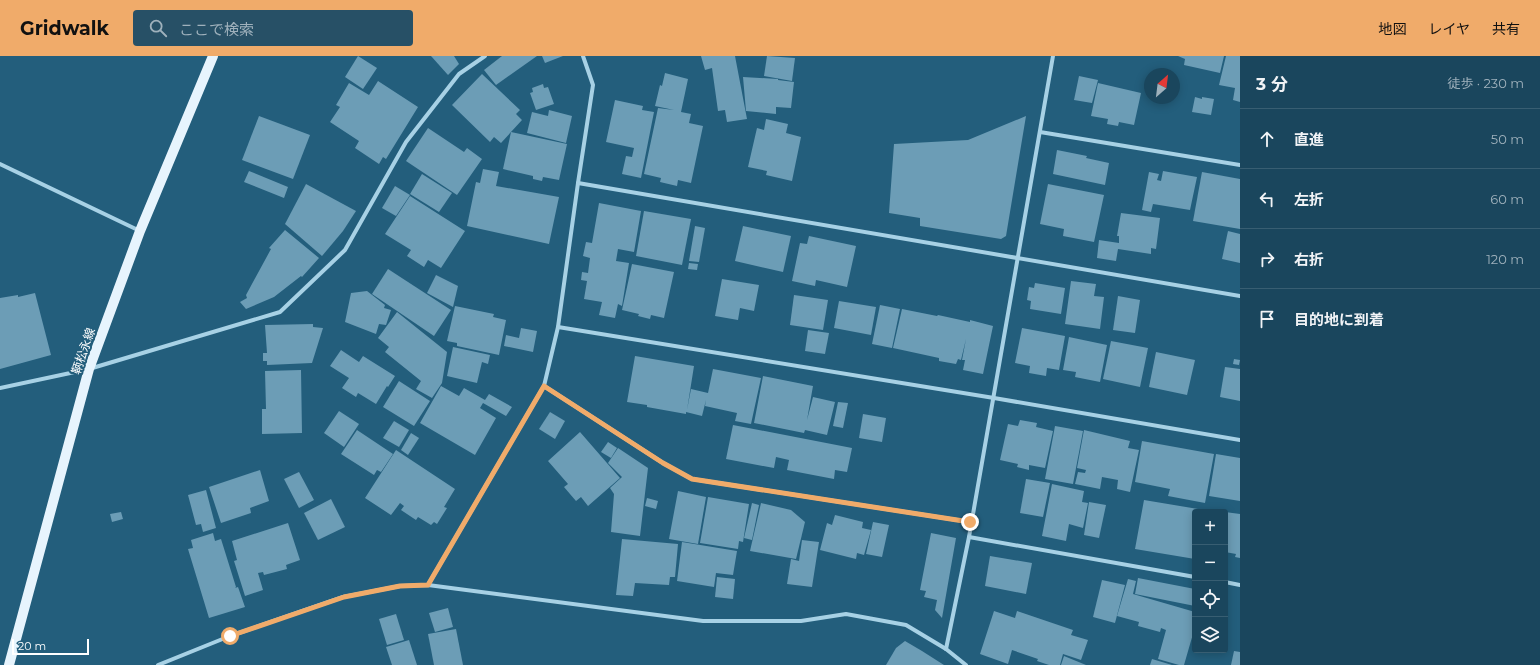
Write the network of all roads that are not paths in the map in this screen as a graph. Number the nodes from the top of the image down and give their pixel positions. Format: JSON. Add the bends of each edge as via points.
{"nodes":[{"id":1,"x":213,"y":56,"type":"edge"},
{"id":2,"x":485,"y":56,"type":"edge"},
{"id":3,"x":583,"y":56,"type":"edge"},
{"id":4,"x":1054,"y":56,"type":"edge"},
{"id":5,"x":1040,"y":132,"type":"junction"},
{"id":6,"x":0,"y":164,"type":"edge"},
{"id":7,"x":1240,"y":165,"type":"edge"},
{"id":8,"x":578,"y":183,"type":"junction"},
{"id":9,"x":140,"y":231,"type":"junction"},
{"id":10,"x":1017,"y":257,"type":"junction"},
{"id":11,"x":1240,"y":296,"type":"edge"},
{"id":12,"x":558,"y":327,"type":"junction"},
{"id":13,"x":89,"y":369,"type":"junction"},
{"id":14,"x":544,"y":386,"type":"junction"},
{"id":15,"x":0,"y":388,"type":"edge"},
{"id":16,"x":994,"y":398,"type":"junction"},
{"id":17,"x":1240,"y":440,"type":"edge"},
{"id":18,"x":970,"y":522,"type":"junction"},
{"id":19,"x":969,"y":538,"type":"junction"},
{"id":20,"x":1192,"y":576,"type":"edge"},
{"id":21,"x":1228,"y":583,"type":"edge"},
{"id":22,"x":428,"y":585,"type":"junction"},
{"id":23,"x":1240,"y":585,"type":"edge"},
{"id":24,"x":946,"y":649,"type":"junction"},
{"id":25,"x":9,"y":665,"type":"edge"},
{"id":26,"x":158,"y":665,"type":"edge"},
{"id":27,"x":966,"y":665,"type":"edge"}],
"edges":[{"from":1,"to":9,"type":"main road","name":"鞆松永線"},
{"from":2,"to":13,"type":"street","via":[[459,74],[406,142],[345,250],[280,312]]},
{"from":3,"to":8,"type":"street","via":[[593,86]]},
{"from":4,"to":5,"type":"street"},
{"from":5,"to":7,"type":"street"},
{"from":5,"to":10,"type":"street"},
{"from":6,"to":9,"type":"street"},
{"from":8,"to":10,"type":"street"},
{"from":8,"to":12,"type":"street"},
{"from":9,"to":13,"type":"main road","name":"鞆松永線"},
{"from":10,"to":11,"type":"street"},
{"from":10,"to":16,"type":"street"},
{"from":12,"to":14,"type":"street"},
{"from":12,"to":16,"type":"street"},
{"from":13,"to":15,"type":"street"},
{"from":13,"to":25,"type":"main road","name":"鞆松永線"},
{"from":14,"to":18,"type":"street","via":[[692,479]]},
{"from":14,"to":22,"type":"street"},
{"from":16,"to":17,"type":"street"},
{"from":16,"to":18,"type":"street"},
{"from":18,"to":19,"type":"street"},
{"from":19,"to":20,"type":"street"},
{"from":19,"to":24,"type":"street"},
{"from":21,"to":23,"type":"street"},
{"from":22,"to":24,"type":"street","via":[[703,621],[801,621],[846,614],[906,625]]},
{"from":22,"to":26,"type":"street","via":[[400,586],[344,597],[230,636]]},
{"from":24,"to":27,"type":"street"}]}
